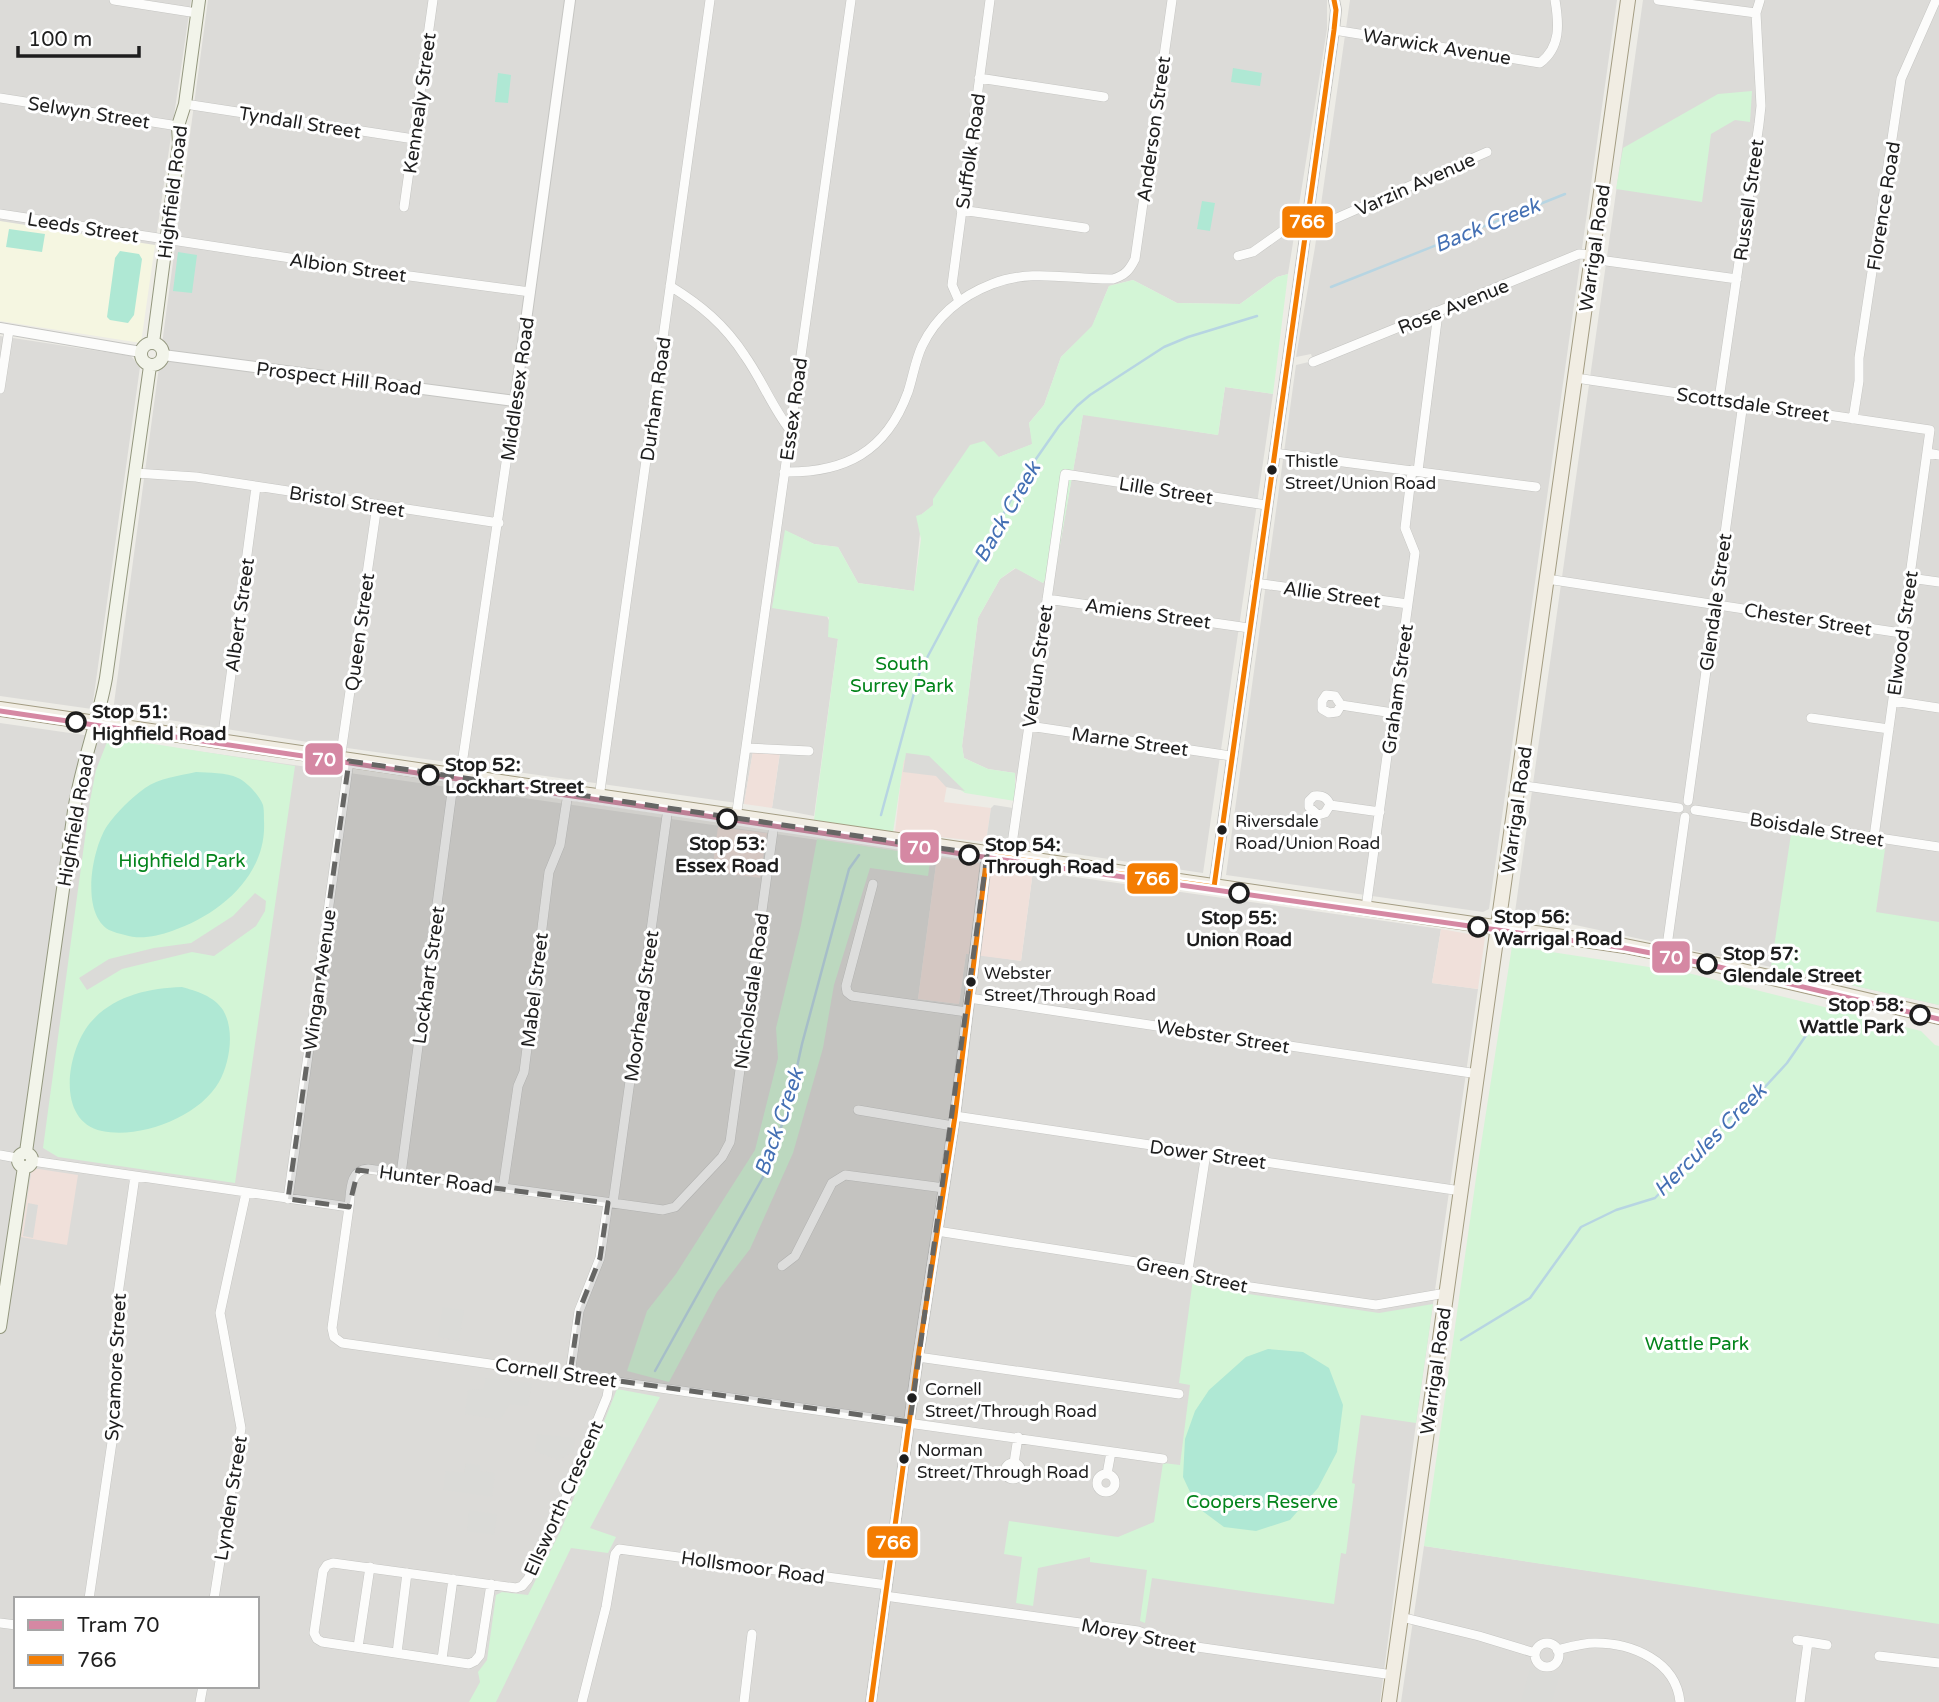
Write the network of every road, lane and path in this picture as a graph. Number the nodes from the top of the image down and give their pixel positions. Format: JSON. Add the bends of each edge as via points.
{"nodes":[{"id":1,"x":114,"y":0,"type":"edge"},
{"id":2,"x":433,"y":0,"type":"edge"},
{"id":3,"x":570,"y":0,"type":"edge"},
{"id":4,"x":710,"y":0,"type":"edge"},
{"id":5,"x":851,"y":0,"type":"edge"},
{"id":6,"x":990,"y":0,"type":"edge"},
{"id":7,"x":1172,"y":0,"type":"edge"},
{"id":8,"x":1334,"y":0,"type":"edge"},
{"id":9,"x":1555,"y":0,"type":"edge"},
{"id":10,"x":1628,"y":0,"type":"edge"},
{"id":11,"x":1658,"y":0,"type":"edge"},
{"id":12,"x":1760,"y":0,"type":"edge"},
{"id":13,"x":1936,"y":0,"type":"edge"},
{"id":14,"x":198,"y":6,"type":"edge"},
{"id":15,"x":1756,"y":13,"type":"junction"},
{"id":16,"x":1334,"y":30,"type":"junction"},
{"id":17,"x":979,"y":78,"type":"junction"},
{"id":18,"x":1104,"y":97,"type":"dead end"},
{"id":19,"x":0,"y":98,"type":"edge"},
{"id":20,"x":186,"y":104,"type":"junction"},
{"id":21,"x":178,"y":126,"type":"junction"},
{"id":22,"x":414,"y":139,"type":"junction"},
{"id":23,"x":1487,"y":152,"type":"dead end"},
{"id":24,"x":404,"y":206,"type":"dead end"},
{"id":25,"x":961,"y":210,"type":"junction"},
{"id":26,"x":0,"y":214,"type":"edge"},
{"id":27,"x":1086,"y":228,"type":"dead end"},
{"id":28,"x":1305,"y":232,"type":"junction"},
{"id":29,"x":166,"y":240,"type":"junction"},
{"id":30,"x":1238,"y":256,"type":"dead end"},
{"id":31,"x":1592,"y":257,"type":"junction"},
{"id":32,"x":1737,"y":279,"type":"junction"},
{"id":33,"x":670,"y":286,"type":"junction"},
{"id":34,"x":530,"y":292,"type":"junction"},
{"id":35,"x":959,"y":301,"type":"junction"},
{"id":36,"x":1437,"y":313,"type":"junction"},
{"id":37,"x":5,"y":329,"type":"edge"},
{"id":38,"x":153,"y":343,"type":"junction"},
{"id":39,"x":141,"y":352,"type":"junction"},
{"id":40,"x":163,"y":355,"type":"junction"},
{"id":41,"x":1313,"y":362,"type":"dead end"},
{"id":42,"x":150,"y":366,"type":"junction"},
{"id":43,"x":1576,"y":378,"type":"junction"},
{"id":44,"x":0,"y":389,"type":"edge"},
{"id":45,"x":1719,"y":399,"type":"junction"},
{"id":46,"x":515,"y":401,"type":"junction"},
{"id":47,"x":1743,"y":403,"type":"junction"},
{"id":48,"x":1853,"y":419,"type":"junction"},
{"id":49,"x":790,"y":430,"type":"junction"},
{"id":50,"x":1930,"y":430,"type":"joint"},
{"id":51,"x":1274,"y":453,"type":"junction"},
{"id":52,"x":1928,"y":453,"type":"junction"},
{"id":53,"x":1939,"y":455,"type":"edge"},
{"id":54,"x":1415,"y":471,"type":"junction"},
{"id":55,"x":784,"y":472,"type":"junction"},
{"id":56,"x":135,"y":473,"type":"junction"},
{"id":57,"x":1065,"y":474,"type":"joint"},
{"id":58,"x":256,"y":487,"type":"junction"},
{"id":59,"x":1536,"y":487,"type":"dead end"},
{"id":60,"x":377,"y":505,"type":"junction"},
{"id":61,"x":1266,"y":505,"type":"junction"},
{"id":62,"x":499,"y":523,"type":"junction"},
{"id":63,"x":1910,"y":578,"type":"junction"},
{"id":64,"x":1548,"y":579,"type":"junction"},
{"id":65,"x":1939,"y":582,"type":"edge"},
{"id":66,"x":1255,"y":583,"type":"junction"},
{"id":67,"x":1047,"y":599,"type":"junction"},
{"id":68,"x":1408,"y":604,"type":"junction"},
{"id":69,"x":1715,"y":605,"type":"junction"},
{"id":70,"x":1249,"y":628,"type":"junction"},
{"id":71,"x":1902,"y":634,"type":"junction"},
{"id":72,"x":1893,"y":701,"type":"junction"},
{"id":73,"x":1341,"y":705,"type":"dead end"},
{"id":74,"x":1939,"y":708,"type":"edge"},
{"id":75,"x":0,"y":709,"type":"edge"},
{"id":76,"x":1393,"y":713,"type":"junction"},
{"id":77,"x":1811,"y":718,"type":"dead end"},
{"id":78,"x":95,"y":724,"type":"junction"},
{"id":79,"x":1028,"y":726,"type":"junction"},
{"id":80,"x":1889,"y":729,"type":"junction"},
{"id":81,"x":222,"y":742,"type":"junction"},
{"id":82,"x":746,"y":748,"type":"junction"},
{"id":83,"x":809,"y":751,"type":"dead end"},
{"id":84,"x":1231,"y":756,"type":"junction"},
{"id":85,"x":345,"y":760,"type":"junction"},
{"id":86,"x":457,"y":777,"type":"junction"},
{"id":87,"x":1519,"y":785,"type":"junction"},
{"id":88,"x":568,"y":793,"type":"junction"},
{"id":89,"x":599,"y":798,"type":"junction"},
{"id":90,"x":1688,"y":801,"type":"junction"},
{"id":91,"x":1330,"y":805,"type":"dead end"},
{"id":92,"x":668,"y":808,"type":"junction"},
{"id":93,"x":1679,"y":808,"type":"junction"},
{"id":94,"x":1695,"y":810,"type":"junction"},
{"id":95,"x":1380,"y":812,"type":"junction"},
{"id":96,"x":1685,"y":817,"type":"junction"},
{"id":97,"x":736,"y":818,"type":"junction"},
{"id":98,"x":774,"y":824,"type":"junction"},
{"id":99,"x":1874,"y":837,"type":"junction"},
{"id":100,"x":1939,"y":847,"type":"edge"},
{"id":101,"x":987,"y":855,"type":"junction"},
{"id":102,"x":1010,"y":858,"type":"junction"},
{"id":103,"x":873,"y":884,"type":"dead end"},
{"id":104,"x":1214,"y":887,"type":"junction"},
{"id":105,"x":1366,"y":908,"type":"junction"},
{"id":106,"x":1499,"y":927,"type":"junction"},
{"id":107,"x":1666,"y":953,"type":"junction"},
{"id":108,"x":969,"y":998,"type":"junction"},
{"id":109,"x":967,"y":1012,"type":"junction"},
{"id":110,"x":1939,"y":1017,"type":"edge"},
{"id":111,"x":1478,"y":1074,"type":"junction"},
{"id":112,"x":858,"y":1110,"type":"dead end"},
{"id":113,"x":954,"y":1121,"type":"junction"},
{"id":114,"x":1206,"y":1153,"type":"junction"},
{"id":115,"x":0,"y":1156,"type":"edge"},
{"id":116,"x":722,"y":1157,"type":"joint"},
{"id":117,"x":25,"y":1159,"type":"junction"},
{"id":118,"x":401,"y":1174,"type":"junction"},
{"id":119,"x":135,"y":1176,"type":"junction"},
{"id":120,"x":503,"y":1188,"type":"junction"},
{"id":121,"x":944,"y":1188,"type":"junction"},
{"id":122,"x":1461,"y":1191,"type":"junction"},
{"id":123,"x":246,"y":1192,"type":"junction"},
{"id":124,"x":288,"y":1199,"type":"junction"},
{"id":125,"x":611,"y":1203,"type":"junction"},
{"id":126,"x":349,"y":1207,"type":"junction"},
{"id":127,"x":937,"y":1231,"type":"junction"},
{"id":128,"x":782,"y":1266,"type":"dead end"},
{"id":129,"x":1188,"y":1270,"type":"junction"},
{"id":130,"x":1446,"y":1293,"type":"junction"},
{"id":131,"x":0,"y":1327,"type":"edge"},
{"id":132,"x":918,"y":1357,"type":"junction"},
{"id":133,"x":570,"y":1374,"type":"junction"},
{"id":134,"x":610,"y":1379,"type":"junction"},
{"id":135,"x":1179,"y":1394,"type":"dead end"},
{"id":136,"x":910,"y":1422,"type":"junction"},
{"id":137,"x":1018,"y":1437,"type":"junction"},
{"id":138,"x":1111,"y":1452,"type":"junction"},
{"id":139,"x":1163,"y":1459,"type":"dead end"},
{"id":140,"x":1014,"y":1463,"type":"dead end"},
{"id":141,"x":1107,"y":1474,"type":"dead end"},
{"id":142,"x":370,"y":1567,"type":"junction"},
{"id":143,"x":407,"y":1573,"type":"junction"},
{"id":144,"x":453,"y":1579,"type":"junction"},
{"id":145,"x":491,"y":1584,"type":"junction"},
{"id":146,"x":886,"y":1591,"type":"junction"},
{"id":147,"x":89,"y":1597,"type":"edge"},
{"id":148,"x":214,"y":1597,"type":"edge"},
{"id":149,"x":1401,"y":1617,"type":"junction"},
{"id":150,"x":752,"y":1634,"type":"dead end"},
{"id":151,"x":1797,"y":1640,"type":"dead end"},
{"id":152,"x":1808,"y":1642,"type":"junction"},
{"id":153,"x":1827,"y":1645,"type":"dead end"},
{"id":154,"x":358,"y":1647,"type":"junction"},
{"id":155,"x":1558,"y":1650,"type":"junction"},
{"id":156,"x":397,"y":1653,"type":"junction"},
{"id":157,"x":1535,"y":1653,"type":"junction"},
{"id":158,"x":1879,"y":1656,"type":"dead end"},
{"id":159,"x":442,"y":1660,"type":"junction"},
{"id":160,"x":1939,"y":1663,"type":"edge"},
{"id":161,"x":1393,"y":1675,"type":"junction"},
{"id":162,"x":582,"y":1702,"type":"edge"},
{"id":163,"x":744,"y":1702,"type":"edge"},
{"id":164,"x":871,"y":1702,"type":"edge"},
{"id":165,"x":1389,"y":1702,"type":"edge"},
{"id":166,"x":1680,"y":1702,"type":"edge"},
{"id":167,"x":1800,"y":1702,"type":"edge"}],
"edges":[{"from":1,"to":14,"type":"street"},
{"from":2,"to":22,"type":"street","name":"Kennealy Street"},
{"from":3,"to":34,"type":"street","name":"Middlesex Road"},
{"from":4,"to":33,"type":"street","name":"Durham Road"},
{"from":5,"to":49,"type":"street","name":"Essex Road"},
{"from":6,"to":17,"type":"street","name":"Suffolk Road"},
{"from":7,"to":35,"type":"street","name":"Anderson Street","via":[[1130,270],[1113,279],[1029,275],[992,284]]},
{"from":8,"to":16,"type":"street"},
{"from":9,"to":16,"type":"street","name":"Warwick Avenue","via":[[1557,39],[1540,63]]},
{"from":10,"to":31,"type":"main road","name":"Warrigal Road"},
{"from":11,"to":15,"type":"street"},
{"from":12,"to":15,"type":"street","name":"Russell Street"},
{"from":13,"to":48,"type":"street","name":"Florence Road","via":[[1901,79]]},
{"from":14,"to":20,"type":"main road","name":"Highfield Road"},
{"from":15,"to":32,"type":"street","name":"Russell Street","via":[[1761,106]]},
{"from":16,"to":28,"type":"street"},
{"from":17,"to":18,"type":"street"},
{"from":17,"to":25,"type":"street","name":"Suffolk Road"},
{"from":19,"to":21,"type":"street","name":"Selwyn Street"},
{"from":20,"to":21,"type":"main road","name":"Highfield Road"},
{"from":20,"to":22,"type":"street","name":"Tyndall Street"},
{"from":21,"to":29,"type":"main road","name":"Highfield Road"},
{"from":22,"to":24,"type":"street","name":"Kennealy Street"},
{"from":23,"to":28,"type":"street","name":"Varzin Avenue"},
{"from":25,"to":27,"type":"street"},
{"from":25,"to":35,"type":"street","name":"Suffolk Road","via":[[952,285]]},
{"from":26,"to":29,"type":"street","name":"Leeds Street"},
{"from":28,"to":30,"type":"street","name":"Varzin Avenue","via":[[1284,230],[1253,252]]},
{"from":28,"to":51,"type":"street"},
{"from":29,"to":34,"type":"street","name":"Albion Street"},
{"from":29,"to":38,"type":"main road","name":"Highfield Road"},
{"from":31,"to":32,"type":"street","name":"Rose Avenue"},
{"from":31,"to":36,"type":"street","name":"Rose Avenue","via":[[1579,254]]},
{"from":31,"to":43,"type":"main road","name":"Warrigal Road"},
{"from":32,"to":45,"type":"street","name":"Russell Street"},
{"from":33,"to":49,"type":"street","via":[[716,318],[746,357]]},
{"from":33,"to":89,"type":"street","name":"Durham Road"},
{"from":34,"to":46,"type":"street","name":"Middlesex Road"},
{"from":35,"to":55,"type":"street","via":[[928,334],[899,413],[878,442],[841,466],[813,473]]},
{"from":36,"to":41,"type":"street","name":"Rose Avenue"},
{"from":36,"to":54,"type":"street","name":"Graham Street"},
{"from":37,"to":39,"type":"street"},
{"from":37,"to":44,"type":"street"},
{"from":38,"to":39,"type":"main road"},
{"from":38,"to":40,"type":"main road"},
{"from":39,"to":42,"type":"main road"},
{"from":40,"to":42,"type":"main road"},
{"from":40,"to":46,"type":"street","name":"Prospect Hill Road"},
{"from":42,"to":56,"type":"main road","name":"Highfield Road"},
{"from":43,"to":45,"type":"street","name":"Scottsdale Street"},
{"from":43,"to":64,"type":"main road","name":"Warrigal Road"},
{"from":45,"to":47,"type":"street","name":"Scottsdale Street"},
{"from":46,"to":62,"type":"street","name":"Middlesex Road"},
{"from":47,"to":48,"type":"street","name":"Scottsdale Street"},
{"from":47,"to":69,"type":"street","name":"Glendale Street"},
{"from":48,"to":50,"type":"street","name":"Scottsdale Street"},
{"from":49,"to":55,"type":"street","name":"Essex Road"},
{"from":50,"to":52,"type":"street","name":"Elwood Street"},
{"from":51,"to":54,"type":"street"},
{"from":51,"to":61,"type":"street"},
{"from":52,"to":53,"type":"street"},
{"from":52,"to":63,"type":"street","name":"Elwood Street"},
{"from":54,"to":59,"type":"street"},
{"from":54,"to":68,"type":"street","name":"Graham Street","via":[[1405,528],[1415,553]]},
{"from":55,"to":82,"type":"street","name":"Essex Road"},
{"from":56,"to":58,"type":"street","name":"Bristol Street"},
{"from":56,"to":78,"type":"main road","name":"Highfield Road","via":[[106,678]]},
{"from":57,"to":61,"type":"street","name":"Lille Street"},
{"from":57,"to":67,"type":"street","name":"Verdun Street"},
{"from":58,"to":60,"type":"street","name":"Bristol Street"},
{"from":58,"to":81,"type":"street","name":"Albert Street"},
{"from":60,"to":62,"type":"street","name":"Bristol Street"},
{"from":60,"to":85,"type":"street","name":"Queen Street"},
{"from":61,"to":66,"type":"street"},
{"from":62,"to":86,"type":"street","name":"Middlesex Road"},
{"from":63,"to":65,"type":"street"},
{"from":63,"to":71,"type":"street","name":"Elwood Street"},
{"from":64,"to":69,"type":"street","name":"Chester Street"},
{"from":64,"to":87,"type":"main road","name":"Warrigal Road"},
{"from":66,"to":68,"type":"street","name":"Allie Street"},
{"from":66,"to":70,"type":"street"},
{"from":67,"to":70,"type":"street","name":"Amiens Street"},
{"from":67,"to":79,"type":"street","name":"Verdun Street"},
{"from":68,"to":76,"type":"street","name":"Graham Street"},
{"from":69,"to":71,"type":"street","name":"Chester Street"},
{"from":69,"to":90,"type":"street","name":"Glendale Street"},
{"from":70,"to":84,"type":"street"},
{"from":71,"to":72,"type":"street","name":"Elwood Street"},
{"from":72,"to":74,"type":"street"},
{"from":72,"to":80,"type":"street","name":"Elwood Street"},
{"from":73,"to":76,"type":"street"},
{"from":75,"to":78,"type":"main road"},
{"from":76,"to":95,"type":"street","name":"Graham Street"},
{"from":77,"to":80,"type":"street"},
{"from":78,"to":81,"type":"main road"},
{"from":78,"to":117,"type":"main road","name":"Highfield Road","via":[[74,811]]},
{"from":79,"to":84,"type":"street","name":"Marne Street"},
{"from":79,"to":102,"type":"street","name":"Verdun Street"},
{"from":80,"to":99,"type":"street","name":"Elwood Street"},
{"from":81,"to":85,"type":"main road"},
{"from":82,"to":83,"type":"street"},
{"from":82,"to":97,"type":"street","name":"Essex Road"},
{"from":84,"to":104,"type":"street"},
{"from":85,"to":86,"type":"main road"},
{"from":85,"to":124,"type":"street","name":"Wingan Avenue"},
{"from":86,"to":88,"type":"main road"},
{"from":86,"to":118,"type":"street","name":"Lockhart Street"},
{"from":87,"to":93,"type":"street"},
{"from":87,"to":106,"type":"main road","name":"Warrigal Road"},
{"from":88,"to":89,"type":"main road"},
{"from":88,"to":120,"type":"street","name":"Mabel Street","via":[[560,845],[549,872],[524,1072]]},
{"from":89,"to":92,"type":"main road"},
{"from":90,"to":93,"type":"street"},
{"from":90,"to":94,"type":"street"},
{"from":91,"to":95,"type":"street"},
{"from":92,"to":97,"type":"main road"},
{"from":92,"to":125,"type":"street","name":"Moorhead Street"},
{"from":93,"to":96,"type":"street"},
{"from":94,"to":96,"type":"street"},
{"from":94,"to":99,"type":"street","name":"Boisdale Street"},
{"from":95,"to":105,"type":"street","name":"Graham Street"},
{"from":96,"to":107,"type":"street"},
{"from":97,"to":98,"type":"main road"},
{"from":98,"to":101,"type":"main road"},
{"from":98,"to":116,"type":"street","name":"Nicholsdale Road","via":[[730,1142]]},
{"from":99,"to":100,"type":"street","name":"Boisdale Street"},
{"from":101,"to":102,"type":"main road"},
{"from":101,"to":108,"type":"street"},
{"from":102,"to":104,"type":"main road"},
{"from":103,"to":109,"type":"street","via":[[847,992]]},
{"from":104,"to":105,"type":"main road"},
{"from":105,"to":106,"type":"main road"},
{"from":106,"to":107,"type":"main road"},
{"from":106,"to":111,"type":"main road","name":"Warrigal Road"},
{"from":107,"to":110,"type":"main road"},
{"from":108,"to":109,"type":"street"},
{"from":108,"to":111,"type":"street","name":"Webster Street"},
{"from":109,"to":113,"type":"street"},
{"from":111,"to":122,"type":"main road","name":"Warrigal Road"},
{"from":112,"to":113,"type":"street","name":"Dower Street"},
{"from":113,"to":114,"type":"street","name":"Dower Street"},
{"from":113,"to":121,"type":"street"},
{"from":114,"to":122,"type":"street","name":"Dower Street"},
{"from":114,"to":129,"type":"street"},
{"from":115,"to":117,"type":"street"},
{"from":116,"to":125,"type":"street","name":"Hunter Road","via":[[675,1207],[663,1210]]},
{"from":117,"to":119,"type":"street"},
{"from":117,"to":131,"type":"main road","name":"Highfield Road"},
{"from":118,"to":120,"type":"street","name":"Hunter Road"},
{"from":118,"to":126,"type":"street","name":"Hunter Road","via":[[362,1170],[355,1174]]},
{"from":119,"to":123,"type":"street"},
{"from":119,"to":147,"type":"street","name":"Sycamore Street","via":[[118,1294],[117,1408]]},
{"from":120,"to":125,"type":"street","name":"Hunter Road"},
{"from":121,"to":127,"type":"street"},
{"from":121,"to":128,"type":"street","via":[[845,1175],[832,1183],[795,1256]]},
{"from":122,"to":130,"type":"main road","name":"Warrigal Road"},
{"from":123,"to":124,"type":"street"},
{"from":123,"to":148,"type":"street","name":"Lynden Street","via":[[220,1314],[241,1428]]},
{"from":124,"to":126,"type":"street"},
{"from":125,"to":133,"type":"street","name":"Moorhead Street","via":[[600,1258],[579,1311]]},
{"from":126,"to":133,"type":"street","name":"Cornell Street","via":[[334,1337],[342,1343]]},
{"from":127,"to":129,"type":"street","name":"Green Street"},
{"from":127,"to":132,"type":"street"},
{"from":129,"to":130,"type":"street","name":"Green Street","via":[[1230,1284],[1376,1305]]},
{"from":130,"to":149,"type":"main road","name":"Warrigal Road"},
{"from":132,"to":135,"type":"street"},
{"from":132,"to":136,"type":"street"},
{"from":133,"to":134,"type":"street","name":"Cornell Street"},
{"from":134,"to":136,"type":"street","name":"Cornell Street"},
{"from":134,"to":145,"type":"street","name":"Ellsworth Crescent","via":[[587,1449],[528,1579],[516,1588]]},
{"from":136,"to":137,"type":"street","name":"Cornell Street"},
{"from":136,"to":146,"type":"street"},
{"from":137,"to":138,"type":"street","name":"Cornell Street"},
{"from":137,"to":140,"type":"street"},
{"from":138,"to":139,"type":"street","name":"Cornell Street"},
{"from":138,"to":141,"type":"street"},
{"from":142,"to":143,"type":"street","name":"Ellsworth Crescent"},
{"from":142,"to":154,"type":"street"},
{"from":142,"to":154,"type":"street","name":"Ellsworth Crescent","via":[[333,1563],[323,1571],[314,1633],[322,1642]]},
{"from":143,"to":144,"type":"street","name":"Ellsworth Crescent"},
{"from":143,"to":156,"type":"street"},
{"from":144,"to":145,"type":"street","name":"Ellsworth Crescent"},
{"from":144,"to":159,"type":"street"},
{"from":145,"to":159,"type":"street","name":"Ellsworth Crescent","via":[[480,1655],[468,1664]]},
{"from":146,"to":161,"type":"street","name":"Morey Street","via":[[1138,1631],[1169,1643]]},
{"from":146,"to":162,"type":"street","name":"Hollsmoor Road","via":[[619,1549],[614,1554]]},
{"from":146,"to":164,"type":"street"},
{"from":149,"to":157,"type":"street"},
{"from":149,"to":161,"type":"main road","name":"Warrigal Road"},
{"from":150,"to":163,"type":"street"},
{"from":151,"to":152,"type":"street"},
{"from":152,"to":153,"type":"street"},
{"from":152,"to":167,"type":"street"},
{"from":154,"to":156,"type":"street","name":"Ellsworth Crescent"},
{"from":155,"to":157,"type":"street","via":[[1545,1643]]},
{"from":155,"to":157,"type":"street","via":[[1558,1660],[1550,1667],[1538,1664]]},
{"from":155,"to":166,"type":"street","via":[[1594,1643],[1650,1655],[1672,1679]]},
{"from":156,"to":159,"type":"street","name":"Ellsworth Crescent"},
{"from":158,"to":160,"type":"street"},
{"from":161,"to":165,"type":"main road","name":"Warrigal Road"}]}
